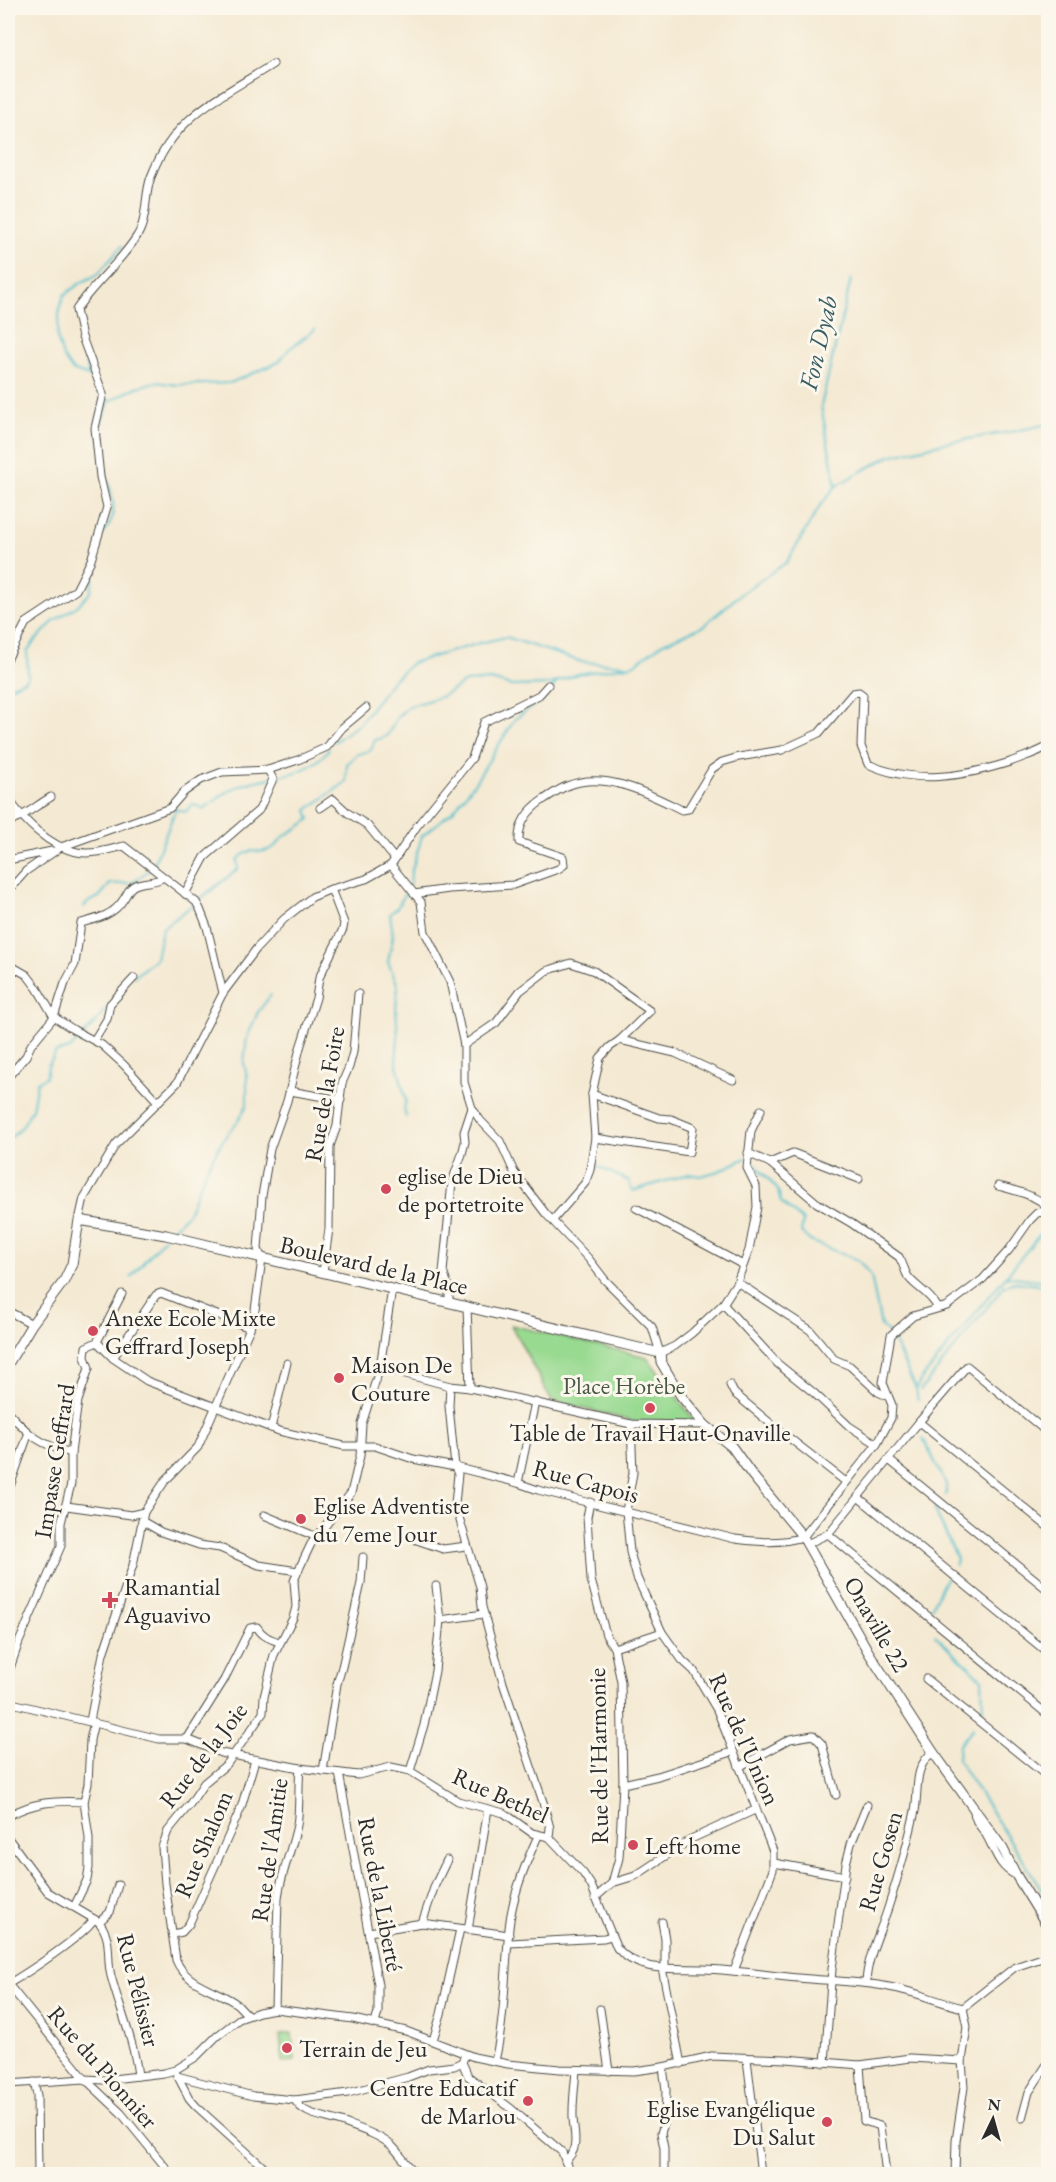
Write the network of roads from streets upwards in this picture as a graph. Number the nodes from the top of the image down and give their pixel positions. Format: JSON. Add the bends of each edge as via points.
{"nodes":[{"id":1,"x":273,"y":64,"type":"dead end"},
{"id":2,"x":8,"y":658,"type":"edge"},
{"id":3,"x":548,"y":685,"type":"dead end"},
{"id":4,"x":366,"y":708,"type":"dead end"},
{"id":5,"x":1048,"y":746,"type":"edge"},
{"id":6,"x":268,"y":770,"type":"junction"},
{"id":7,"x":51,"y":797,"type":"dead end"},
{"id":8,"x":8,"y":798,"type":"edge"},
{"id":9,"x":320,"y":808,"type":"dead end"},
{"id":10,"x":24,"y":817,"type":"junction"},
{"id":11,"x":8,"y":822,"type":"edge"},
{"id":12,"x":58,"y":849,"type":"junction"},
{"id":13,"x":8,"y":860,"type":"edge"},
{"id":14,"x":393,"y":862,"type":"junction"},
{"id":15,"x":162,"y":878,"type":"junction"},
{"id":16,"x":332,"y":889,"type":"junction"},
{"id":17,"x":8,"y":891,"type":"edge"},
{"id":18,"x":185,"y":894,"type":"junction"},
{"id":19,"x":414,"y":894,"type":"junction"},
{"id":20,"x":8,"y":964,"type":"edge"},
{"id":21,"x":135,"y":978,"type":"dead end"},
{"id":22,"x":223,"y":993,"type":"junction"},
{"id":23,"x":358,"y":994,"type":"dead end"},
{"id":24,"x":54,"y":1017,"type":"junction"},
{"id":25,"x":94,"y":1040,"type":"junction"},
{"id":26,"x":620,"y":1040,"type":"junction"},
{"id":27,"x":464,"y":1045,"type":"junction"},
{"id":28,"x":8,"y":1077,"type":"edge"},
{"id":29,"x":733,"y":1080,"type":"dead end"},
{"id":30,"x":290,"y":1091,"type":"junction"},
{"id":31,"x":592,"y":1094,"type":"junction"},
{"id":32,"x":341,"y":1100,"type":"junction"},
{"id":33,"x":158,"y":1102,"type":"junction"},
{"id":34,"x":472,"y":1108,"type":"junction"},
{"id":35,"x":761,"y":1110,"type":"dead end"},
{"id":36,"x":595,"y":1138,"type":"junction"},
{"id":37,"x":748,"y":1153,"type":"junction"},
{"id":38,"x":770,"y":1162,"type":"junction"},
{"id":39,"x":859,"y":1179,"type":"dead end"},
{"id":40,"x":998,"y":1186,"type":"dead end"},
{"id":41,"x":636,"y":1208,"type":"dead end"},
{"id":42,"x":1048,"y":1210,"type":"edge"},
{"id":43,"x":79,"y":1220,"type":"junction"},
{"id":44,"x":553,"y":1220,"type":"junction"},
{"id":45,"x":262,"y":1258,"type":"junction"},
{"id":46,"x":743,"y":1265,"type":"junction"},
{"id":47,"x":323,"y":1272,"type":"junction"},
{"id":48,"x":737,"y":1282,"type":"junction"},
{"id":49,"x":392,"y":1289,"type":"junction"},
{"id":50,"x":123,"y":1294,"type":"dead end"},
{"id":51,"x":449,"y":1302,"type":"junction"},
{"id":52,"x":723,"y":1304,"type":"junction"},
{"id":53,"x":467,"y":1307,"type":"junction"},
{"id":54,"x":938,"y":1308,"type":"junction"},
{"id":55,"x":8,"y":1311,"type":"edge"},
{"id":56,"x":32,"y":1324,"type":"junction"},
{"id":57,"x":250,"y":1328,"type":"junction"},
{"id":58,"x":96,"y":1342,"type":"junction"},
{"id":59,"x":660,"y":1353,"type":"junction"},
{"id":60,"x":113,"y":1358,"type":"junction"},
{"id":61,"x":287,"y":1363,"type":"dead end"},
{"id":62,"x":8,"y":1364,"type":"edge"},
{"id":63,"x":380,"y":1367,"type":"junction"},
{"id":64,"x":730,"y":1385,"type":"dead end"},
{"id":65,"x":450,"y":1386,"type":"junction"},
{"id":66,"x":470,"y":1388,"type":"junction"},
{"id":67,"x":887,"y":1396,"type":"junction"},
{"id":68,"x":535,"y":1402,"type":"junction"},
{"id":69,"x":217,"y":1406,"type":"junction"},
{"id":70,"x":8,"y":1412,"type":"edge"},
{"id":71,"x":920,"y":1422,"type":"junction"},
{"id":72,"x":631,"y":1424,"type":"junction"},
{"id":73,"x":705,"y":1425,"type":"junction"},
{"id":74,"x":270,"y":1428,"type":"junction"},
{"id":75,"x":1048,"y":1433,"type":"edge"},
{"id":76,"x":28,"y":1435,"type":"junction"},
{"id":77,"x":878,"y":1444,"type":"junction"},
{"id":78,"x":361,"y":1446,"type":"junction"},
{"id":79,"x":71,"y":1453,"type":"junction"},
{"id":80,"x":889,"y":1460,"type":"junction"},
{"id":81,"x":456,"y":1467,"type":"junction"},
{"id":82,"x":846,"y":1482,"type":"junction"},
{"id":83,"x":518,"y":1483,"type":"junction"},
{"id":84,"x":8,"y":1492,"type":"edge"},
{"id":85,"x":858,"y":1497,"type":"junction"},
{"id":86,"x":590,"y":1502,"type":"junction"},
{"id":87,"x":67,"y":1506,"type":"junction"},
{"id":88,"x":626,"y":1511,"type":"junction"},
{"id":89,"x":144,"y":1512,"type":"junction"},
{"id":90,"x":264,"y":1515,"type":"dead end"},
{"id":91,"x":142,"y":1521,"type":"junction"},
{"id":92,"x":1048,"y":1527,"type":"edge"},
{"id":93,"x":828,"y":1534,"type":"junction"},
{"id":94,"x":317,"y":1537,"type":"junction"},
{"id":95,"x":411,"y":1538,"type":"dead end"},
{"id":96,"x":805,"y":1540,"type":"junction"},
{"id":97,"x":467,"y":1546,"type":"junction"},
{"id":98,"x":363,"y":1557,"type":"dead end"},
{"id":99,"x":298,"y":1571,"type":"junction"},
{"id":100,"x":436,"y":1586,"type":"dead end"},
{"id":101,"x":1048,"y":1590,"type":"edge"},
{"id":102,"x":484,"y":1614,"type":"junction"},
{"id":103,"x":440,"y":1620,"type":"junction"},
{"id":104,"x":662,"y":1632,"type":"junction"},
{"id":105,"x":279,"y":1642,"type":"junction"},
{"id":106,"x":614,"y":1648,"type":"junction"},
{"id":107,"x":1048,"y":1653,"type":"edge"},
{"id":108,"x":8,"y":1674,"type":"edge"},
{"id":109,"x":926,"y":1679,"type":"dead end"},
{"id":110,"x":8,"y":1702,"type":"edge"},
{"id":111,"x":1048,"y":1715,"type":"edge"},
{"id":112,"x":92,"y":1721,"type":"junction"},
{"id":113,"x":188,"y":1739,"type":"junction"},
{"id":114,"x":732,"y":1752,"type":"junction"},
{"id":115,"x":933,"y":1752,"type":"junction"},
{"id":116,"x":232,"y":1755,"type":"junction"},
{"id":117,"x":255,"y":1760,"type":"junction"},
{"id":118,"x":739,"y":1767,"type":"junction"},
{"id":119,"x":300,"y":1768,"type":"junction"},
{"id":120,"x":323,"y":1771,"type":"junction"},
{"id":121,"x":410,"y":1771,"type":"junction"},
{"id":122,"x":339,"y":1773,"type":"junction"},
{"id":123,"x":1048,"y":1777,"type":"edge"},
{"id":124,"x":623,"y":1784,"type":"junction"},
{"id":125,"x":836,"y":1795,"type":"dead end"},
{"id":126,"x":84,"y":1802,"type":"junction"},
{"id":127,"x":867,"y":1805,"type":"dead end"},
{"id":128,"x":488,"y":1809,"type":"junction"},
{"id":129,"x":755,"y":1810,"type":"junction"},
{"id":130,"x":8,"y":1816,"type":"edge"},
{"id":131,"x":538,"y":1836,"type":"junction"},
{"id":132,"x":549,"y":1837,"type":"junction"},
{"id":133,"x":8,"y":1838,"type":"edge"},
{"id":134,"x":447,"y":1860,"type":"dead end"},
{"id":135,"x":774,"y":1863,"type":"junction"},
{"id":136,"x":845,"y":1876,"type":"junction"},
{"id":137,"x":612,"y":1883,"type":"junction"},
{"id":138,"x":118,"y":1885,"type":"dead end"},
{"id":139,"x":595,"y":1898,"type":"junction"},
{"id":140,"x":74,"y":1907,"type":"junction"},
{"id":141,"x":97,"y":1921,"type":"junction"},
{"id":142,"x":662,"y":1922,"type":"dead end"},
{"id":143,"x":422,"y":1923,"type":"junction"},
{"id":144,"x":1048,"y":1927,"type":"edge"},
{"id":145,"x":460,"y":1929,"type":"junction"},
{"id":146,"x":468,"y":1930,"type":"junction"},
{"id":147,"x":369,"y":1932,"type":"junction"},
{"id":148,"x":173,"y":1934,"type":"junction"},
{"id":149,"x":611,"y":1936,"type":"junction"},
{"id":150,"x":509,"y":1939,"type":"junction"},
{"id":151,"x":1048,"y":1956,"type":"edge"},
{"id":152,"x":664,"y":1968,"type":"junction"},
{"id":153,"x":734,"y":1971,"type":"junction"},
{"id":154,"x":831,"y":1981,"type":"junction"},
{"id":155,"x":866,"y":1983,"type":"junction"},
{"id":156,"x":8,"y":1984,"type":"edge"},
{"id":157,"x":963,"y":2008,"type":"junction"},
{"id":158,"x":275,"y":2009,"type":"junction"},
{"id":159,"x":600,"y":2009,"type":"dead end"},
{"id":160,"x":248,"y":2015,"type":"junction"},
{"id":161,"x":375,"y":2023,"type":"junction"},
{"id":162,"x":433,"y":2040,"type":"junction"},
{"id":163,"x":463,"y":2058,"type":"junction"},
{"id":164,"x":747,"y":2059,"type":"junction"},
{"id":165,"x":495,"y":2061,"type":"junction"},
{"id":166,"x":962,"y":2061,"type":"junction"},
{"id":167,"x":825,"y":2063,"type":"junction"},
{"id":168,"x":1048,"y":2063,"type":"edge"},
{"id":169,"x":681,"y":2064,"type":"junction"},
{"id":170,"x":860,"y":2065,"type":"junction"},
{"id":171,"x":663,"y":2067,"type":"junction"},
{"id":172,"x":576,"y":2070,"type":"junction"},
{"id":173,"x":609,"y":2071,"type":"junction"},
{"id":174,"x":176,"y":2073,"type":"junction"},
{"id":175,"x":138,"y":2076,"type":"junction"},
{"id":176,"x":85,"y":2079,"type":"junction"},
{"id":177,"x":34,"y":2082,"type":"junction"},
{"id":178,"x":8,"y":2084,"type":"edge"},
{"id":179,"x":296,"y":2100,"type":"junction"},
{"id":180,"x":1022,"y":2118,"type":"dead end"},
{"id":181,"x":565,"y":2161,"type":"junction"},
{"id":182,"x":38,"y":2175,"type":"edge"},
{"id":183,"x":171,"y":2175,"type":"edge"},
{"id":184,"x":271,"y":2175,"type":"edge"},
{"id":185,"x":417,"y":2175,"type":"edge"},
{"id":186,"x":570,"y":2175,"type":"edge"},
{"id":187,"x":664,"y":2175,"type":"edge"},
{"id":188,"x":761,"y":2175,"type":"edge"},
{"id":189,"x":886,"y":2175,"type":"edge"},
{"id":190,"x":955,"y":2175,"type":"edge"}],
"edges":[{"from":1,"to":2,"type":"street","via":[[187,120],[166,147],[150,179],[139,234],[76,310],[103,394],[95,428],[107,507],[91,560],[76,591],[26,623]]},
{"from":3,"to":14,"type":"street","via":[[539,695],[484,722],[472,758]]},
{"from":4,"to":6,"type":"street","via":[[327,747]]},
{"from":5,"to":19,"type":"street","via":[[979,772],[935,777],[887,773],[868,764],[861,746],[863,695],[853,693],[819,733],[782,750],[723,762],[712,770],[688,809],[615,783],[568,785],[550,795],[525,818],[519,842],[563,857],[564,865],[558,869],[513,885]]},
{"from":6,"to":12,"type":"street","via":[[222,772],[201,780],[170,808]]},
{"from":6,"to":18,"type":"street","via":[[273,779],[259,810],[206,857]]},
{"from":7,"to":10,"type":"street"},
{"from":8,"to":10,"type":"street"},
{"from":9,"to":14,"type":"street","via":[[333,800],[366,825]]},
{"from":10,"to":11,"type":"street"},
{"from":10,"to":12,"type":"street"},
{"from":12,"to":13,"type":"street"},
{"from":12,"to":15,"type":"street","via":[[102,852],[124,846]]},
{"from":12,"to":17,"type":"street","via":[[26,871]]},
{"from":14,"to":16,"type":"street","via":[[366,879]]},
{"from":14,"to":19,"type":"street"},
{"from":15,"to":18,"type":"street"},
{"from":15,"to":24,"type":"street","via":[[135,885],[112,912],[81,922],[75,964]]},
{"from":16,"to":22,"type":"street","via":[[312,897],[284,919]]},
{"from":16,"to":30,"type":"street","via":[[343,929],[319,978]]},
{"from":18,"to":22,"type":"street","via":[[195,902],[207,927]]},
{"from":19,"to":27,"type":"street","via":[[421,902],[425,932],[450,982]]},
{"from":20,"to":24,"type":"street","via":[[27,975]]},
{"from":21,"to":25,"type":"street","via":[[110,1004]]},
{"from":22,"to":33,"type":"street","via":[[177,1083]]},
{"from":23,"to":32,"type":"street","name":"Rue de la Foire","via":[[353,1052],[342,1083]]},
{"from":24,"to":25,"type":"street"},
{"from":24,"to":28,"type":"street"},
{"from":25,"to":33,"type":"street"},
{"from":26,"to":27,"type":"street","via":[[650,1011],[594,971],[571,963],[541,975],[520,991],[496,1023]]},
{"from":26,"to":29,"type":"street","via":[[675,1053]]},
{"from":26,"to":31,"type":"street","via":[[600,1058]]},
{"from":27,"to":34,"type":"street","via":[[464,1082]]},
{"from":30,"to":32,"type":"street"},
{"from":30,"to":45,"type":"street","via":[[270,1149],[264,1184],[258,1249]]},
{"from":31,"to":36,"type":"street"},
{"from":31,"to":36,"type":"street","via":[[693,1128],[689,1152]]},
{"from":32,"to":47,"type":"street","name":"Rue de la Foire","via":[[330,1146],[329,1229]]},
{"from":33,"to":43,"type":"street","via":[[116,1144],[84,1198]]},
{"from":34,"to":44,"type":"street","via":[[500,1141],[514,1172]]},
{"from":34,"to":51,"type":"street","via":[[452,1182],[443,1272]]},
{"from":35,"to":37,"type":"street","via":[[751,1131]]},
{"from":36,"to":44,"type":"street","via":[[585,1183]]},
{"from":37,"to":38,"type":"street"},
{"from":37,"to":46,"type":"street","via":[[747,1168],[756,1186],[757,1208]]},
{"from":38,"to":39,"type":"street","via":[[793,1154]]},
{"from":38,"to":54,"type":"street","via":[[817,1203],[899,1257],[907,1276],[933,1298]]},
{"from":40,"to":42,"type":"street","via":[[1032,1198]]},
{"from":41,"to":46,"type":"street"},
{"from":42,"to":54,"type":"street","via":[[1030,1220],[983,1279],[947,1306]]},
{"from":43,"to":45,"type":"street","name":"Boulevard de la Place","via":[[166,1235]]},
{"from":43,"to":56,"type":"street","via":[[72,1264]]},
{"from":44,"to":59,"type":"street","via":[[652,1327]]},
{"from":45,"to":47,"type":"street","name":"Boulevard de la Place"},
{"from":45,"to":57,"type":"street"},
{"from":46,"to":48,"type":"street"},
{"from":47,"to":49,"type":"street","name":"Boulevard de la Place"},
{"from":48,"to":52,"type":"street"},
{"from":48,"to":67,"type":"street","via":[[810,1330],[834,1359],[850,1366]]},
{"from":49,"to":51,"type":"street","name":"Boulevard de la Place"},
{"from":49,"to":63,"type":"street","name":"Rue de la Joie"},
{"from":50,"to":58,"type":"street","name":"Impasse Geffrard"},
{"from":51,"to":53,"type":"street","name":"Boulevard de la Place"},
{"from":52,"to":59,"type":"street","via":[[675,1346]]},
{"from":52,"to":77,"type":"street","via":[[778,1364],[849,1426]]},
{"from":53,"to":59,"type":"street","name":"Boulevard de la Place"},
{"from":53,"to":66,"type":"street"},
{"from":54,"to":67,"type":"street","via":[[913,1316],[891,1335],[883,1383]]},
{"from":55,"to":56,"type":"street"},
{"from":56,"to":62,"type":"street"},
{"from":57,"to":60,"type":"street","via":[[161,1293]]},
{"from":57,"to":69,"type":"street"},
{"from":58,"to":60,"type":"street","name":"Rue Capois"},
{"from":58,"to":79,"type":"street","name":"Impasse Geffrard","via":[[86,1347],[89,1368],[78,1401]]},
{"from":59,"to":73,"type":"street","name":"Onaville 22","via":[[661,1362],[681,1396]]},
{"from":60,"to":69,"type":"street","name":"Rue Capois","via":[[147,1381]]},
{"from":61,"to":74,"type":"street"},
{"from":63,"to":65,"type":"street"},
{"from":63,"to":78,"type":"street","name":"Rue de la Joie","via":[[362,1424]]},
{"from":64,"to":82,"type":"street","via":[[734,1393]]},
{"from":65,"to":66,"type":"street"},
{"from":65,"to":81,"type":"street"},
{"from":66,"to":68,"type":"street"},
{"from":67,"to":77,"type":"street","via":[[892,1405],[891,1418]]},
{"from":68,"to":72,"type":"street"},
{"from":68,"to":83,"type":"street"},
{"from":69,"to":74,"type":"street","name":"Rue Capois"},
{"from":69,"to":89,"type":"street","via":[[198,1447],[165,1481]]},
{"from":70,"to":76,"type":"street"},
{"from":71,"to":75,"type":"street","via":[[967,1366]]},
{"from":71,"to":80,"type":"street"},
{"from":71,"to":92,"type":"street"},
{"from":72,"to":73,"type":"street"},
{"from":72,"to":88,"type":"street","name":"Rue de l'Union","via":[[633,1473]]},
{"from":73,"to":96,"type":"street","name":"Onaville 22","via":[[732,1447]]},
{"from":74,"to":78,"type":"street","name":"Rue Capois","via":[[344,1446]]},
{"from":76,"to":79,"type":"street"},
{"from":76,"to":84,"type":"street"},
{"from":77,"to":82,"type":"street"},
{"from":78,"to":81,"type":"street","name":"Rue Capois","via":[[375,1446],[413,1459]]},
{"from":78,"to":94,"type":"street","name":"Rue de la Joie","via":[[351,1493]]},
{"from":79,"to":87,"type":"street","name":"Impasse Geffrard"},
{"from":80,"to":85,"type":"street"},
{"from":80,"to":101,"type":"street"},
{"from":81,"to":83,"type":"street","name":"Rue Capois"},
{"from":81,"to":97,"type":"street","via":[[455,1504]]},
{"from":82,"to":96,"type":"street"},
{"from":83,"to":86,"type":"street","name":"Rue Capois"},
{"from":85,"to":93,"type":"street"},
{"from":85,"to":107,"type":"street"},
{"from":86,"to":88,"type":"street","name":"Rue Capois"},
{"from":86,"to":106,"type":"street","name":"Rue de l'Harmonie","via":[[587,1517],[591,1580],[606,1635]]},
{"from":87,"to":89,"type":"street","via":[[131,1515]]},
{"from":87,"to":108,"type":"street","name":"Impasse Geffrard","via":[[61,1523],[61,1546]]},
{"from":88,"to":96,"type":"street","name":"Rue Capois","via":[[735,1539]]},
{"from":88,"to":104,"type":"street","name":"Rue de l'Union","via":[[637,1578]]},
{"from":89,"to":91,"type":"street"},
{"from":90,"to":94,"type":"street"},
{"from":91,"to":99,"type":"street","via":[[161,1532],[220,1548],[259,1565]]},
{"from":91,"to":112,"type":"street","via":[[133,1565],[104,1654]]},
{"from":93,"to":96,"type":"street","name":"Rue Capois"},
{"from":93,"to":111,"type":"street"},
{"from":94,"to":99,"type":"street","name":"Rue de la Joie"},
{"from":95,"to":97,"type":"street","via":[[443,1549]]},
{"from":96,"to":115,"type":"street","name":"Onaville 22","via":[[869,1653]]},
{"from":97,"to":102,"type":"street"},
{"from":98,"to":120,"type":"street","via":[[362,1583],[337,1684]]},
{"from":99,"to":105,"type":"street","name":"Rue de la Joie","via":[[294,1581],[296,1607]]},
{"from":100,"to":103,"type":"street"},
{"from":102,"to":103,"type":"street"},
{"from":102,"to":132,"type":"street","via":[[513,1717],[543,1802]]},
{"from":103,"to":121,"type":"street","via":[[434,1679]]},
{"from":104,"to":106,"type":"street"},
{"from":104,"to":114,"type":"street","name":"Rue de l'Union","via":[[705,1688]]},
{"from":105,"to":113,"type":"street","via":[[260,1633],[257,1627],[250,1628]]},
{"from":105,"to":116,"type":"street","name":"Rue de la Joie","via":[[263,1713]]},
{"from":106,"to":124,"type":"street","name":"Rue de l'Harmonie","via":[[621,1682]]},
{"from":109,"to":123,"type":"street"},
{"from":110,"to":112,"type":"street","name":"Rue Bethel"},
{"from":112,"to":113,"type":"street","name":"Rue Bethel","via":[[159,1738]]},
{"from":112,"to":126,"type":"street"},
{"from":113,"to":116,"type":"street","name":"Rue Bethel"},
{"from":114,"to":118,"type":"street","name":"Rue de l'Union"},
{"from":114,"to":124,"type":"street"},
{"from":115,"to":144,"type":"street","name":"Onaville 22","via":[[1003,1849]]},
{"from":115,"to":155,"type":"street","name":"Rue Gosen","via":[[924,1759],[918,1774],[914,1813]]},
{"from":116,"to":117,"type":"street","name":"Rue Bethel"},
{"from":116,"to":148,"type":"street","name":"Rue de la Joie","via":[[204,1783],[172,1826],[162,1847]]},
{"from":117,"to":119,"type":"street","name":"Rue Bethel"},
{"from":117,"to":148,"type":"street","name":"Rue Shalom","via":[[241,1808],[189,1924],[182,1932]]},
{"from":118,"to":125,"type":"street","via":[[790,1739],[813,1735],[822,1744]]},
{"from":118,"to":129,"type":"street","name":"Rue de l'Union"},
{"from":119,"to":120,"type":"street","name":"Rue Bethel"},
{"from":119,"to":158,"type":"street","name":"Rue de l'Amitie","via":[[297,1825],[278,1892]]},
{"from":120,"to":122,"type":"street","name":"Rue Bethel"},
{"from":121,"to":122,"type":"street","name":"Rue Bethel","via":[[391,1767],[358,1774]]},
{"from":121,"to":128,"type":"street","name":"Rue Bethel","via":[[458,1801]]},
{"from":122,"to":147,"type":"street","name":"Rue de la Liberté"},
{"from":124,"to":137,"type":"street","name":"Rue de l'Harmonie","via":[[619,1858]]},
{"from":126,"to":130,"type":"street","via":[[44,1802]]},
{"from":126,"to":140,"type":"street","via":[[89,1868]]},
{"from":127,"to":136,"type":"street","via":[[851,1844]]},
{"from":128,"to":131,"type":"street","name":"Rue Bethel","via":[[504,1812]]},
{"from":128,"to":146,"type":"street"},
{"from":129,"to":135,"type":"street","name":"Rue de l'Union"},
{"from":129,"to":137,"type":"street","via":[[691,1839],[635,1876]]},
{"from":131,"to":132,"type":"street","name":"Rue Bethel"},
{"from":131,"to":150,"type":"street","via":[[518,1888]]},
{"from":132,"to":139,"type":"street","name":"Rue Bethel","via":[[583,1873]]},
{"from":133,"to":140,"type":"street","via":[[48,1892]]},
{"from":134,"to":143,"type":"street"},
{"from":135,"to":136,"type":"street"},
{"from":135,"to":153,"type":"street"},
{"from":136,"to":154,"type":"street"},
{"from":137,"to":139,"type":"street"},
{"from":138,"to":141,"type":"street","name":"Rue Pélissier","via":[[110,1912]]},
{"from":139,"to":149,"type":"street","name":"Rue Bethel"},
{"from":140,"to":141,"type":"street"},
{"from":141,"to":156,"type":"street"},
{"from":141,"to":175,"type":"street","name":"Rue Pélissier","via":[[108,1937],[110,1974],[135,2053]]},
{"from":142,"to":152,"type":"street"},
{"from":143,"to":145,"type":"street"},
{"from":143,"to":147,"type":"street"},
{"from":145,"to":146,"type":"street"},
{"from":145,"to":162,"type":"street"},
{"from":146,"to":150,"type":"street"},
{"from":147,"to":161,"type":"street","name":"Rue de la Liberté","via":[[378,1985]]},
{"from":148,"to":160,"type":"street","name":"Rue de la Joie","via":[[179,1969],[238,2004]]},
{"from":149,"to":150,"type":"street"},
{"from":149,"to":152,"type":"street","name":"Rue Bethel","via":[[624,1957],[645,1966]]},
{"from":150,"to":165,"type":"street"},
{"from":151,"to":157,"type":"street","via":[[1015,1967]]},
{"from":152,"to":153,"type":"street","name":"Rue Bethel"},
{"from":152,"to":169,"type":"street"},
{"from":153,"to":154,"type":"street","name":"Rue Bethel"},
{"from":154,"to":155,"type":"street","name":"Rue Bethel"},
{"from":154,"to":167,"type":"street"},
{"from":155,"to":157,"type":"street","name":"Rue Bethel"},
{"from":156,"to":176,"type":"street","name":"Rue du Pionnier"},
{"from":157,"to":166,"type":"street","via":[[967,2027]]},
{"from":158,"to":160,"type":"street"},
{"from":158,"to":161,"type":"street"},
{"from":159,"to":173,"type":"street"},
{"from":160,"to":174,"type":"street","via":[[230,2025]]},
{"from":161,"to":162,"type":"street"},
{"from":162,"to":163,"type":"street"},
{"from":163,"to":165,"type":"street"},
{"from":163,"to":179,"type":"street","via":[[454,2066],[429,2069],[348,2093]]},
{"from":163,"to":181,"type":"street","via":[[468,2076],[562,2152]]},
{"from":164,"to":167,"type":"street"},
{"from":164,"to":169,"type":"street","via":[[712,2056]]},
{"from":164,"to":188,"type":"street"},
{"from":165,"to":172,"type":"street"},
{"from":166,"to":170,"type":"street","via":[[910,2058]]},
{"from":166,"to":190,"type":"street","via":[[964,2087]]},
{"from":167,"to":170,"type":"street"},
{"from":168,"to":180,"type":"street","via":[[1029,2092]]},
{"from":169,"to":171,"type":"street"},
{"from":170,"to":189,"type":"street","via":[[864,2121],[880,2126]]},
{"from":171,"to":173,"type":"street"},
{"from":171,"to":187,"type":"street"},
{"from":172,"to":173,"type":"street"},
{"from":172,"to":181,"type":"street","via":[[576,2143],[571,2157]]},
{"from":174,"to":175,"type":"street"},
{"from":174,"to":179,"type":"street","via":[[253,2096]]},
{"from":174,"to":184,"type":"street","via":[[196,2106]]},
{"from":175,"to":176,"type":"street"},
{"from":176,"to":177,"type":"street"},
{"from":176,"to":183,"type":"street","name":"Rue du Pionnier","via":[[122,2113]]},
{"from":177,"to":178,"type":"street"},
{"from":177,"to":182,"type":"street"},
{"from":179,"to":185,"type":"street","via":[[308,2112],[384,2141]]},
{"from":181,"to":186,"type":"street"}]}
